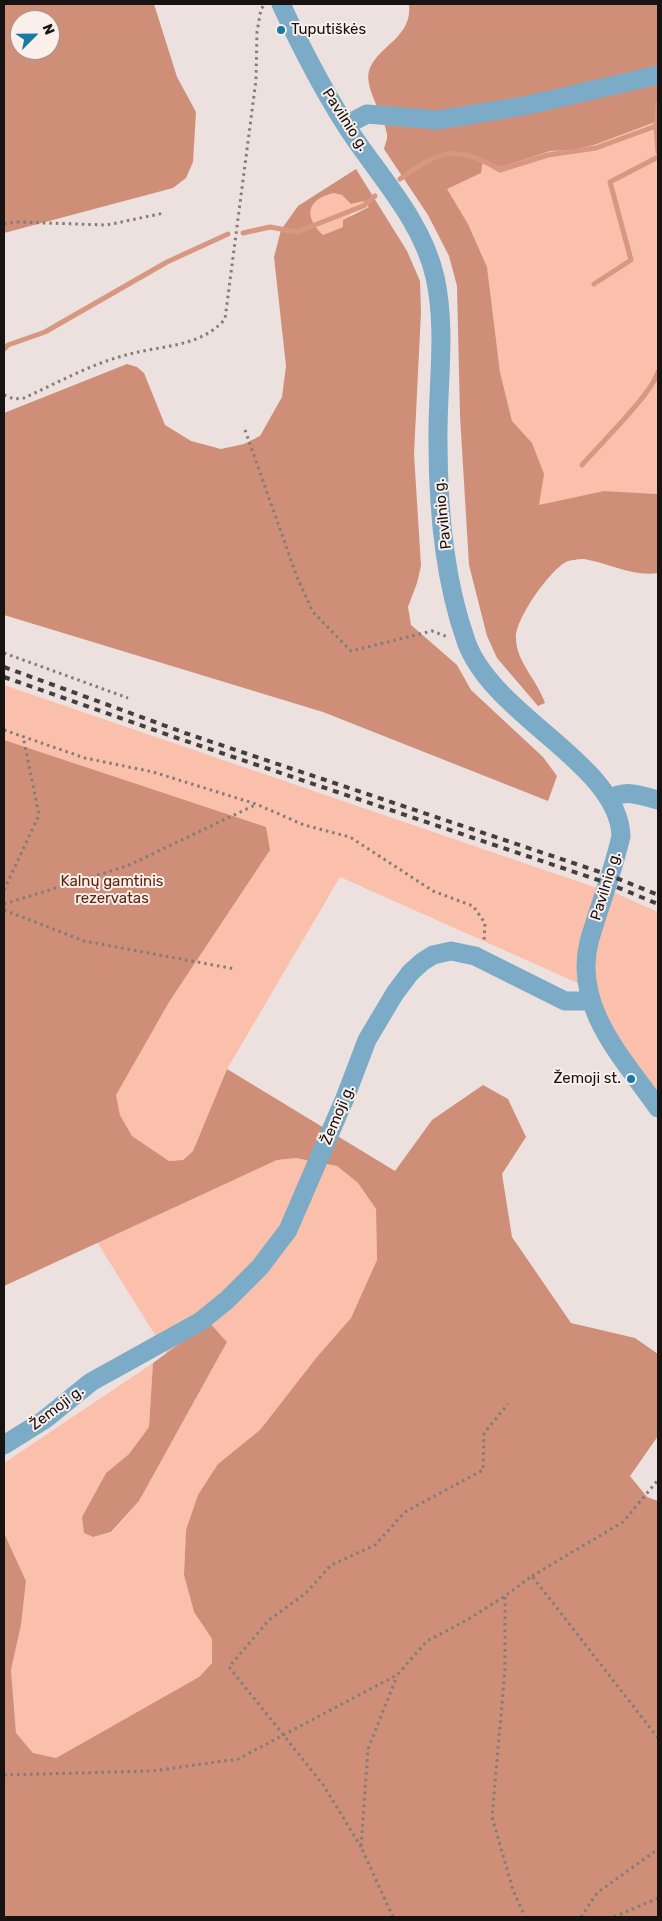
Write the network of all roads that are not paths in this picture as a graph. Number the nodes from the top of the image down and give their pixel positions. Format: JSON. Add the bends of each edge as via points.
{"nodes":[{"id":1,"x":281,"y":4,"type":"edge"},
{"id":2,"x":658,"y":75,"type":"edge"},
{"id":3,"x":346,"y":125,"type":"junction"},
{"id":4,"x":609,"y":799,"type":"junction"},
{"id":5,"x":658,"y":800,"type":"edge"},
{"id":6,"x":589,"y":1000,"type":"junction"},
{"id":7,"x":658,"y":1108,"type":"edge"},
{"id":8,"x":4,"y":1445,"type":"edge"}],
"edges":[{"from":1,"to":3,"type":"street","name":"Pavilnio g."},
{"from":2,"to":3,"type":"street","via":[[528,105],[438,120],[367,114]]},
{"from":3,"to":4,"type":"street","name":"Pavilnio g.","via":[[416,229],[435,276],[439,310],[440,505],[447,559],[467,644],[490,682],[509,703],[584,768]]},
{"from":4,"to":5,"type":"street","via":[[627,792]]},
{"from":4,"to":6,"type":"street","name":"Pavilnio g.","via":[[619,820],[621,836],[589,945]]},
{"from":6,"to":7,"type":"street","via":[[608,1038]]},
{"from":6,"to":8,"type":"street","name":"Žemoji g.","via":[[565,1001],[475,956],[451,951],[433,955],[410,973],[367,1040],[288,1230],[253,1274],[201,1321],[91,1382],[44,1420]]}]}
